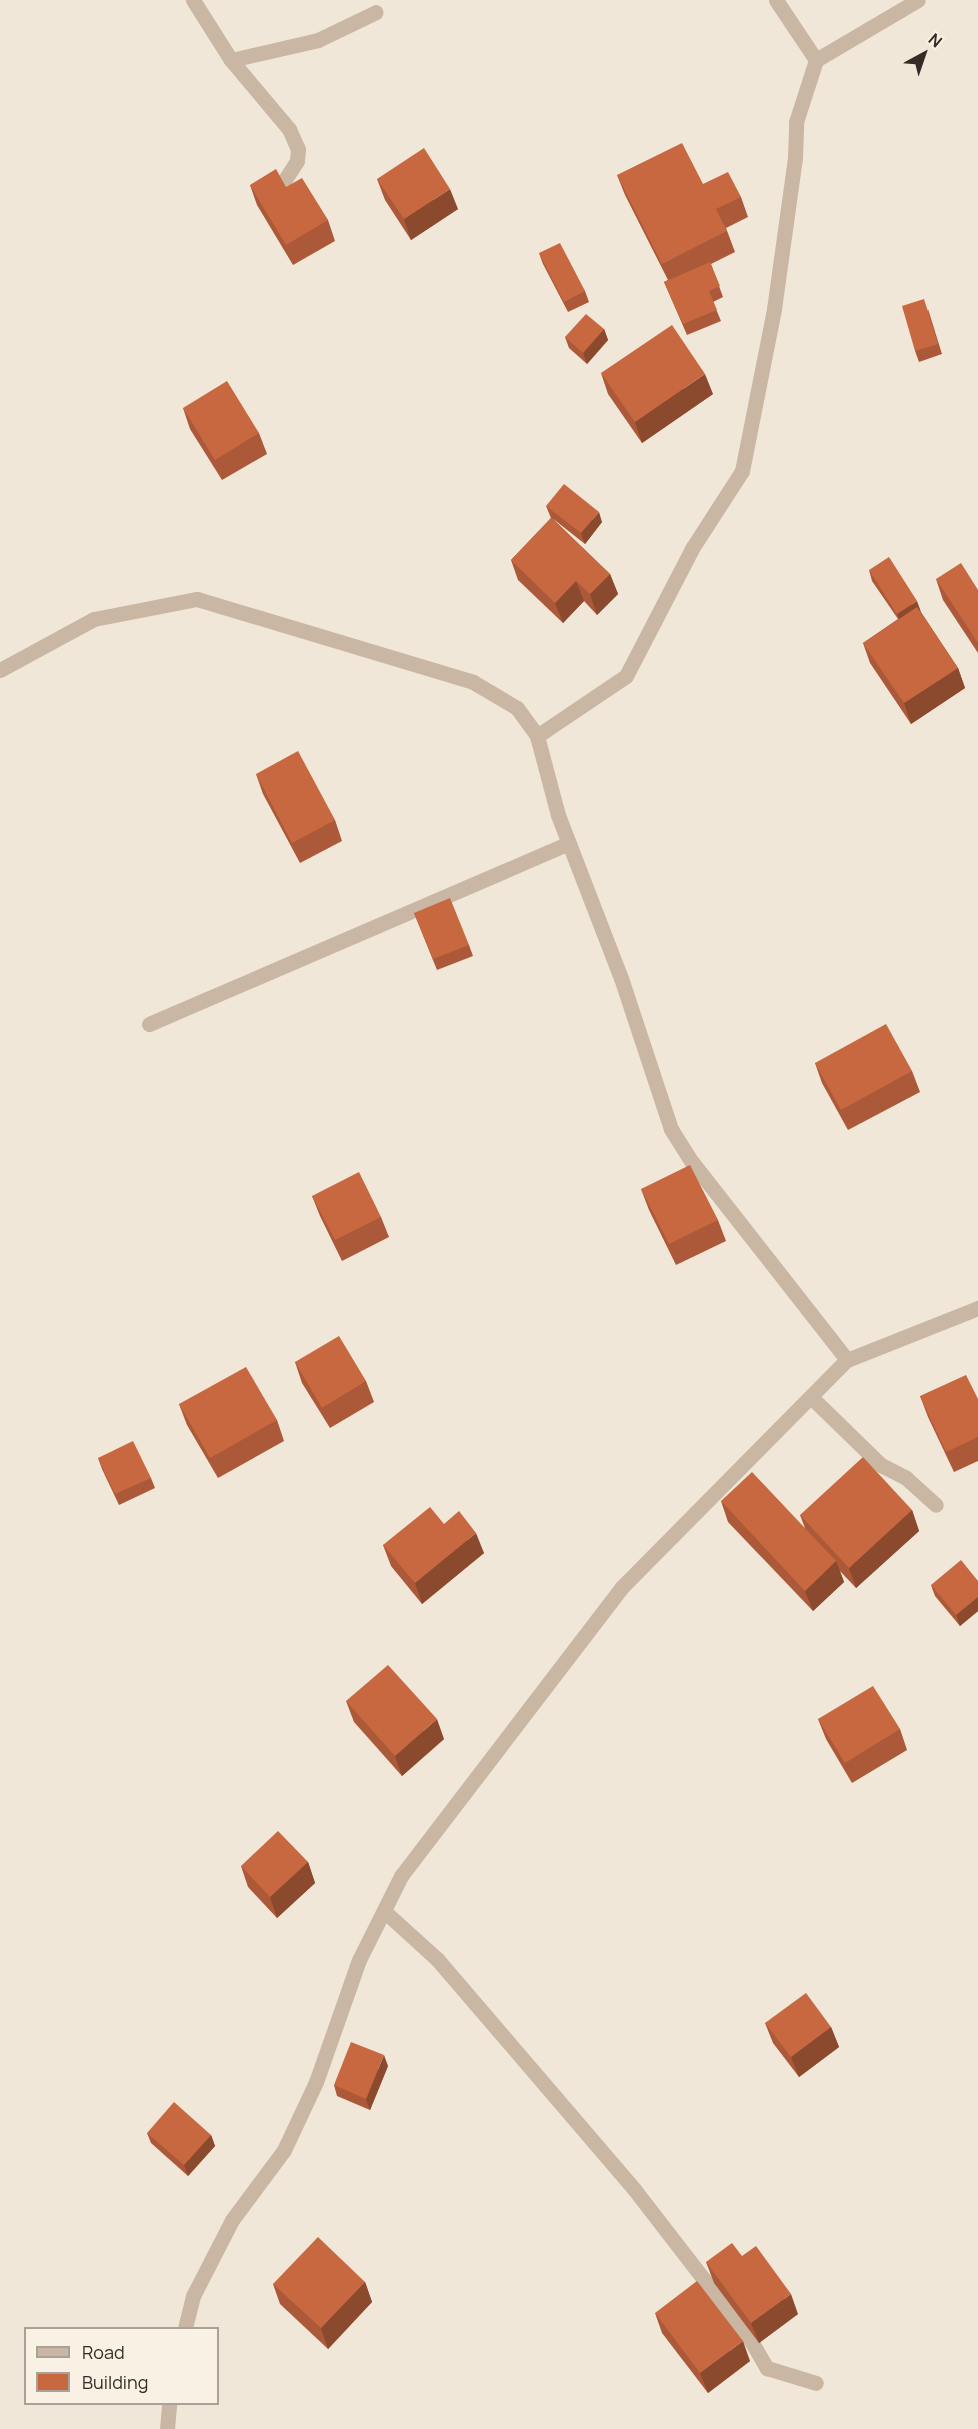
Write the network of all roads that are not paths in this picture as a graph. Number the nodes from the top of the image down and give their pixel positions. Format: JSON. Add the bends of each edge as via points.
{"nodes":[{"id":1,"x":193,"y":0,"type":"edge"},
{"id":2,"x":776,"y":0,"type":"edge"},
{"id":3,"x":918,"y":0,"type":"edge"},
{"id":4,"x":376,"y":12,"type":"dead end"},
{"id":5,"x":231,"y":60,"type":"junction"},
{"id":6,"x":816,"y":60,"type":"junction"},
{"id":7,"x":279,"y":189,"type":"edge"},
{"id":8,"x":0,"y":670,"type":"edge"},
{"id":9,"x":537,"y":736,"type":"junction"},
{"id":10,"x":569,"y":843,"type":"junction"},
{"id":11,"x":149,"y":1024,"type":"dead end"},
{"id":12,"x":978,"y":1308,"type":"edge"},
{"id":13,"x":847,"y":1360,"type":"junction"},
{"id":14,"x":811,"y":1397,"type":"junction"},
{"id":15,"x":936,"y":1505,"type":"dead end"},
{"id":16,"x":384,"y":1911,"type":"junction"},
{"id":17,"x":185,"y":2327,"type":"edge"},
{"id":18,"x":816,"y":2383,"type":"dead end"},
{"id":19,"x":169,"y":2405,"type":"edge"},
{"id":20,"x":167,"y":2429,"type":"edge"}],
"edges":[{"from":1,"to":5,"type":"street"},
{"from":2,"to":6,"type":"street"},
{"from":3,"to":6,"type":"street"},
{"from":4,"to":5,"type":"street","via":[[318,40]]},
{"from":5,"to":7,"type":"street","via":[[289,129],[298,149],[297,161]]},
{"from":6,"to":9,"type":"street","via":[[796,122],[795,158],[774,309],[742,471],[693,547],[626,676]]},
{"from":8,"to":9,"type":"street","via":[[94,619],[197,599],[473,681],[517,708]]},
{"from":9,"to":10,"type":"street"},
{"from":10,"to":11,"type":"street"},
{"from":10,"to":13,"type":"street","via":[[621,978],[671,1129],[692,1162]]},
{"from":12,"to":13,"type":"street"},
{"from":13,"to":14,"type":"street"},
{"from":14,"to":15,"type":"street","via":[[881,1465],[906,1478]]},
{"from":14,"to":16,"type":"street","via":[[622,1587],[401,1876]]},
{"from":16,"to":17,"type":"street","via":[[359,1960],[316,2082],[284,2150],[232,2220],[193,2296]]},
{"from":16,"to":18,"type":"street","via":[[437,1959],[634,2189],[750,2339],[767,2368]]},
{"from":19,"to":20,"type":"street"}]}
